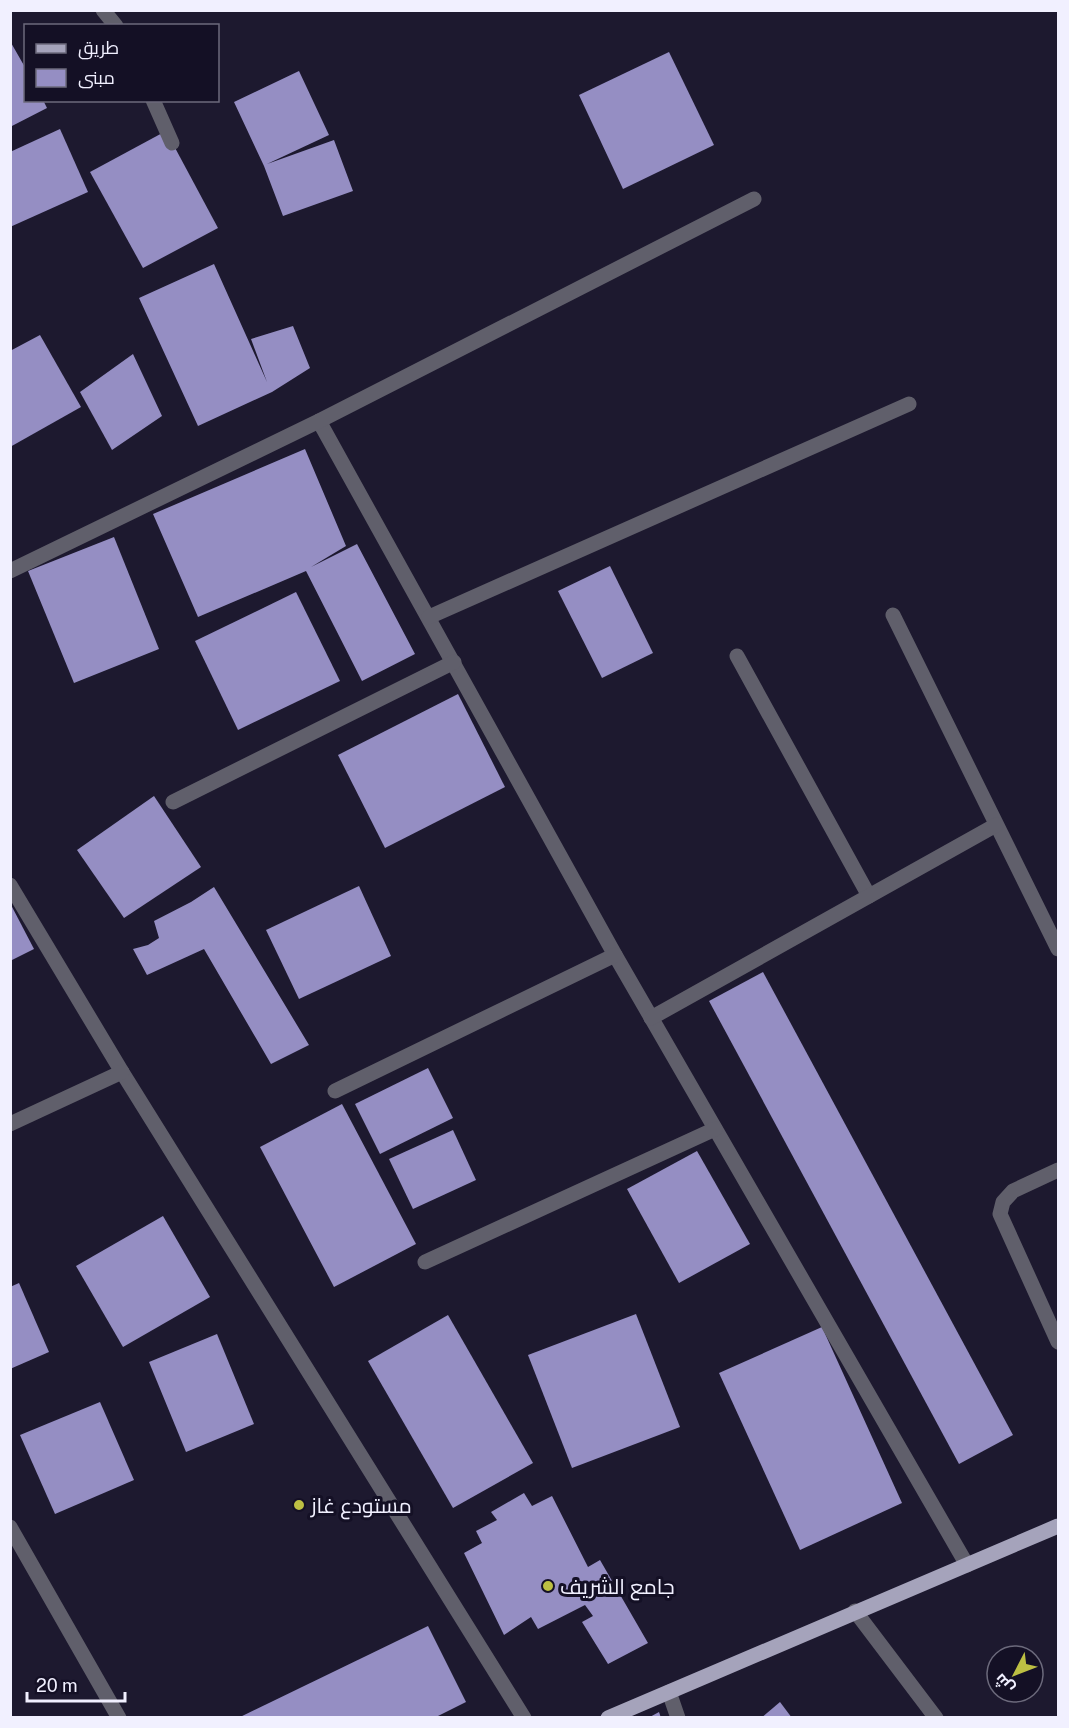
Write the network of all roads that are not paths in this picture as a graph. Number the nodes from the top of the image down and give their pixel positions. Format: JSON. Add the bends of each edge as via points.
{"nodes":[{"id":1,"x":103,"y":10,"type":"edge"},
{"id":2,"x":114,"y":24,"type":"edge"},
{"id":3,"x":154,"y":102,"type":"edge"},
{"id":4,"x":172,"y":143,"type":"dead end"},
{"id":5,"x":754,"y":199,"type":"dead end"},
{"id":6,"x":909,"y":404,"type":"dead end"},
{"id":7,"x":319,"y":421,"type":"junction"},
{"id":8,"x":10,"y":571,"type":"edge"},
{"id":9,"x":893,"y":615,"type":"dead end"},
{"id":10,"x":429,"y":617,"type":"junction"},
{"id":11,"x":737,"y":656,"type":"dead end"},
{"id":12,"x":454,"y":662,"type":"junction"},
{"id":13,"x":173,"y":802,"type":"dead end"},
{"id":14,"x":996,"y":825,"type":"junction"},
{"id":15,"x":10,"y":885,"type":"edge"},
{"id":16,"x":869,"y":896,"type":"junction"},
{"id":17,"x":1059,"y":949,"type":"edge"},
{"id":18,"x":615,"y":955,"type":"junction"},
{"id":19,"x":651,"y":1018,"type":"junction"},
{"id":20,"x":122,"y":1072,"type":"junction"},
{"id":21,"x":335,"y":1091,"type":"dead end"},
{"id":22,"x":10,"y":1124,"type":"edge"},
{"id":23,"x":715,"y":1129,"type":"junction"},
{"id":24,"x":1059,"y":1170,"type":"edge"},
{"id":25,"x":425,"y":1262,"type":"dead end"},
{"id":26,"x":1059,"y":1342,"type":"edge"},
{"id":27,"x":1059,"y":1526,"type":"edge"},
{"id":28,"x":10,"y":1527,"type":"edge"},
{"id":29,"x":967,"y":1565,"type":"junction"},
{"id":30,"x":855,"y":1611,"type":"junction"},
{"id":31,"x":669,"y":1692,"type":"junction"},
{"id":32,"x":119,"y":1718,"type":"edge"},
{"id":33,"x":524,"y":1718,"type":"edge"},
{"id":34,"x":608,"y":1718,"type":"edge"},
{"id":35,"x":678,"y":1718,"type":"edge"},
{"id":36,"x":936,"y":1718,"type":"edge"}],
"edges":[{"from":1,"to":2,"type":"street"},
{"from":3,"to":4,"type":"street"},
{"from":5,"to":7,"type":"street"},
{"from":6,"to":10,"type":"street"},
{"from":7,"to":8,"type":"street"},
{"from":7,"to":10,"type":"street"},
{"from":9,"to":14,"type":"street"},
{"from":10,"to":12,"type":"street"},
{"from":11,"to":16,"type":"street"},
{"from":12,"to":13,"type":"street"},
{"from":12,"to":18,"type":"street"},
{"from":14,"to":16,"type":"street"},
{"from":14,"to":17,"type":"street"},
{"from":15,"to":20,"type":"street"},
{"from":16,"to":19,"type":"street"},
{"from":18,"to":19,"type":"street"},
{"from":18,"to":21,"type":"street"},
{"from":19,"to":23,"type":"street"},
{"from":20,"to":22,"type":"street"},
{"from":20,"to":33,"type":"street"},
{"from":23,"to":25,"type":"street"},
{"from":23,"to":29,"type":"street"},
{"from":24,"to":26,"type":"street","via":[[1013,1191],[1003,1202],[1000,1214]]},
{"from":27,"to":29,"type":"main road"},
{"from":28,"to":32,"type":"street"},
{"from":29,"to":30,"type":"main road"},
{"from":30,"to":31,"type":"main road"},
{"from":30,"to":36,"type":"street"},
{"from":31,"to":34,"type":"main road"},
{"from":31,"to":35,"type":"street"}]}
